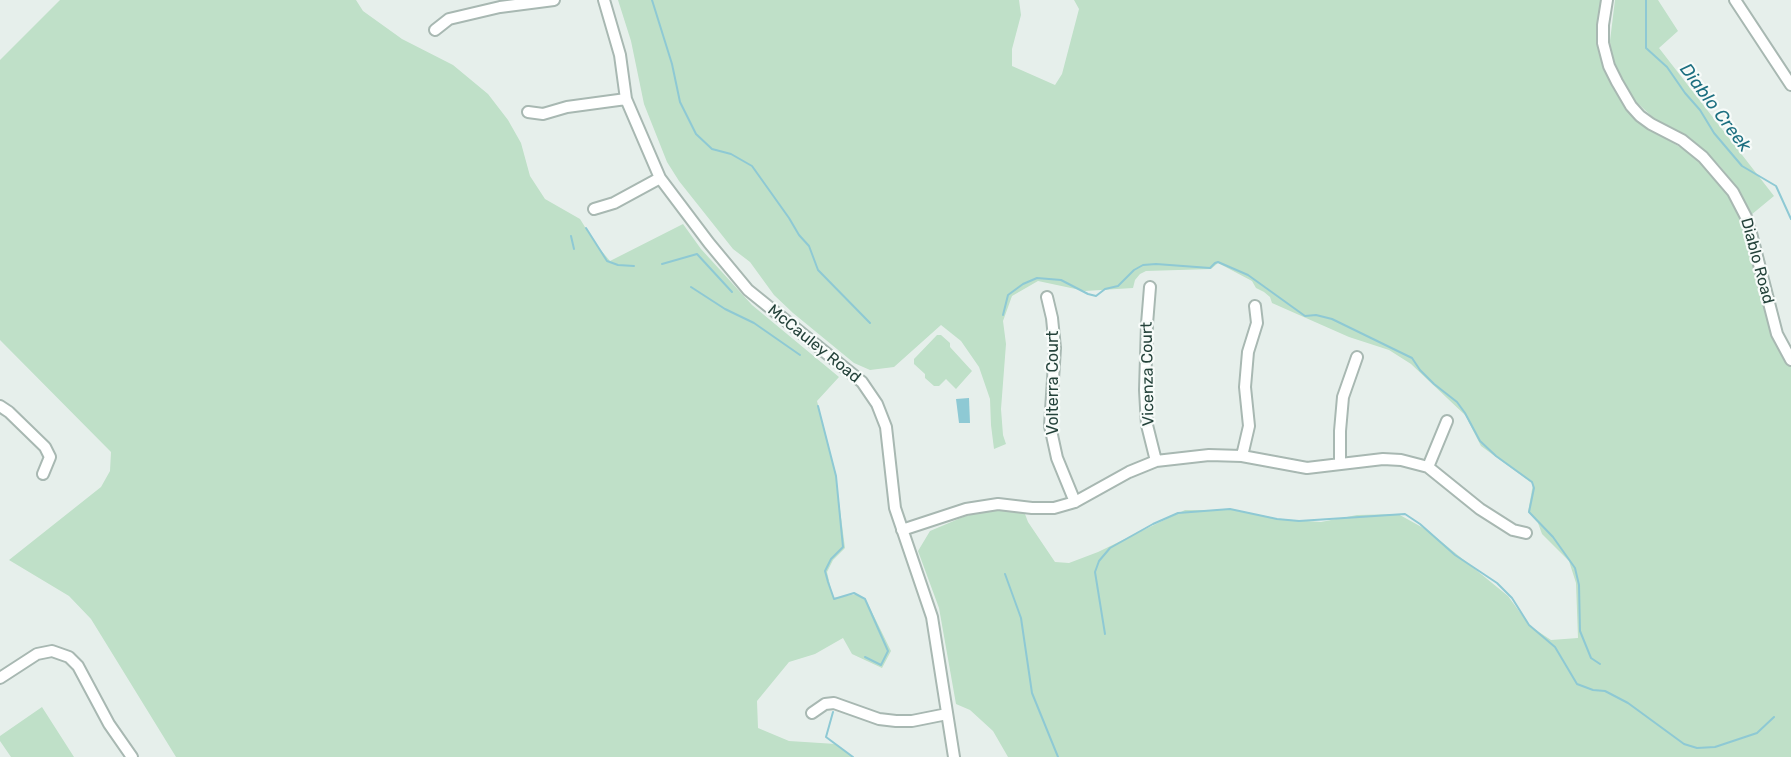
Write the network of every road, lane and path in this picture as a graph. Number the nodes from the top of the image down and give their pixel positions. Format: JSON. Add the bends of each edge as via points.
{"nodes":[{"id":1,"x":554,"y":0,"type":"edge"},
{"id":2,"x":604,"y":0,"type":"edge"},
{"id":3,"x":1607,"y":0,"type":"edge"},
{"id":4,"x":1734,"y":0,"type":"edge"},
{"id":5,"x":435,"y":30,"type":"dead end"},
{"id":6,"x":1791,"y":85,"type":"edge"},
{"id":7,"x":626,"y":99,"type":"junction"},
{"id":8,"x":528,"y":112,"type":"dead end"},
{"id":9,"x":660,"y":178,"type":"junction"},
{"id":10,"x":594,"y":208,"type":"dead end"},
{"id":11,"x":1150,"y":287,"type":"dead end"},
{"id":12,"x":1047,"y":297,"type":"dead end"},
{"id":13,"x":1255,"y":306,"type":"dead end"},
{"id":14,"x":1357,"y":357,"type":"dead end"},
{"id":15,"x":1791,"y":360,"type":"edge"},
{"id":16,"x":0,"y":406,"type":"edge"},
{"id":17,"x":1447,"y":421,"type":"dead end"},
{"id":18,"x":1242,"y":456,"type":"junction"},
{"id":19,"x":1156,"y":461,"type":"junction"},
{"id":20,"x":1340,"y":464,"type":"junction"},
{"id":21,"x":1428,"y":467,"type":"junction"},
{"id":22,"x":43,"y":474,"type":"dead end"},
{"id":23,"x":1075,"y":502,"type":"junction"},
{"id":24,"x":902,"y":530,"type":"junction"},
{"id":25,"x":1526,"y":533,"type":"dead end"},
{"id":26,"x":0,"y":678,"type":"edge"},
{"id":27,"x":812,"y":713,"type":"dead end"},
{"id":28,"x":947,"y":714,"type":"junction"},
{"id":29,"x":132,"y":757,"type":"edge"},
{"id":30,"x":954,"y":757,"type":"edge"}],
"edges":[{"from":1,"to":5,"type":"street","via":[[449,19]]},
{"from":2,"to":7,"type":"street","name":"McCauley Road","via":[[620,55]]},
{"from":3,"to":15,"type":"street","name":"Diablo Road","via":[[1604,43],[1617,82],[1640,116],[1694,149],[1733,192],[1751,233],[1777,334]]},
{"from":4,"to":6,"type":"street"},
{"from":7,"to":8,"type":"street","via":[[567,106],[543,114]]},
{"from":7,"to":9,"type":"street","name":"McCauley Road"},
{"from":9,"to":10,"type":"street","via":[[614,203]]},
{"from":9,"to":24,"type":"street","name":"McCauley Road","via":[[748,290],[870,392],[886,427],[895,508]]},
{"from":11,"to":19,"type":"street","name":"Vicenza Court","via":[[1145,390],[1147,425]]},
{"from":12,"to":23,"type":"street","name":"Volterra Court","via":[[1055,348],[1050,426],[1057,458]]},
{"from":13,"to":18,"type":"street","via":[[1257,323],[1248,352],[1245,387],[1249,426]]},
{"from":14,"to":20,"type":"street","via":[[1343,397]]},
{"from":16,"to":22,"type":"street","via":[[45,447],[50,457]]},
{"from":17,"to":21,"type":"street"},
{"from":18,"to":19,"type":"street"},
{"from":18,"to":20,"type":"street","via":[[1307,468]]},
{"from":19,"to":23,"type":"street"},
{"from":20,"to":21,"type":"street","via":[[1392,460]]},
{"from":21,"to":25,"type":"street","via":[[1480,509],[1513,530]]},
{"from":23,"to":24,"type":"street","via":[[1054,508],[998,504],[966,509]]},
{"from":24,"to":28,"type":"street","name":"McCauley Road","via":[[932,617]]},
{"from":26,"to":29,"type":"street","via":[[38,654],[52,651],[69,657]]},
{"from":27,"to":28,"type":"street","via":[[834,703],[896,721]]},
{"from":28,"to":30,"type":"street","name":"McCauley Road"}]}
